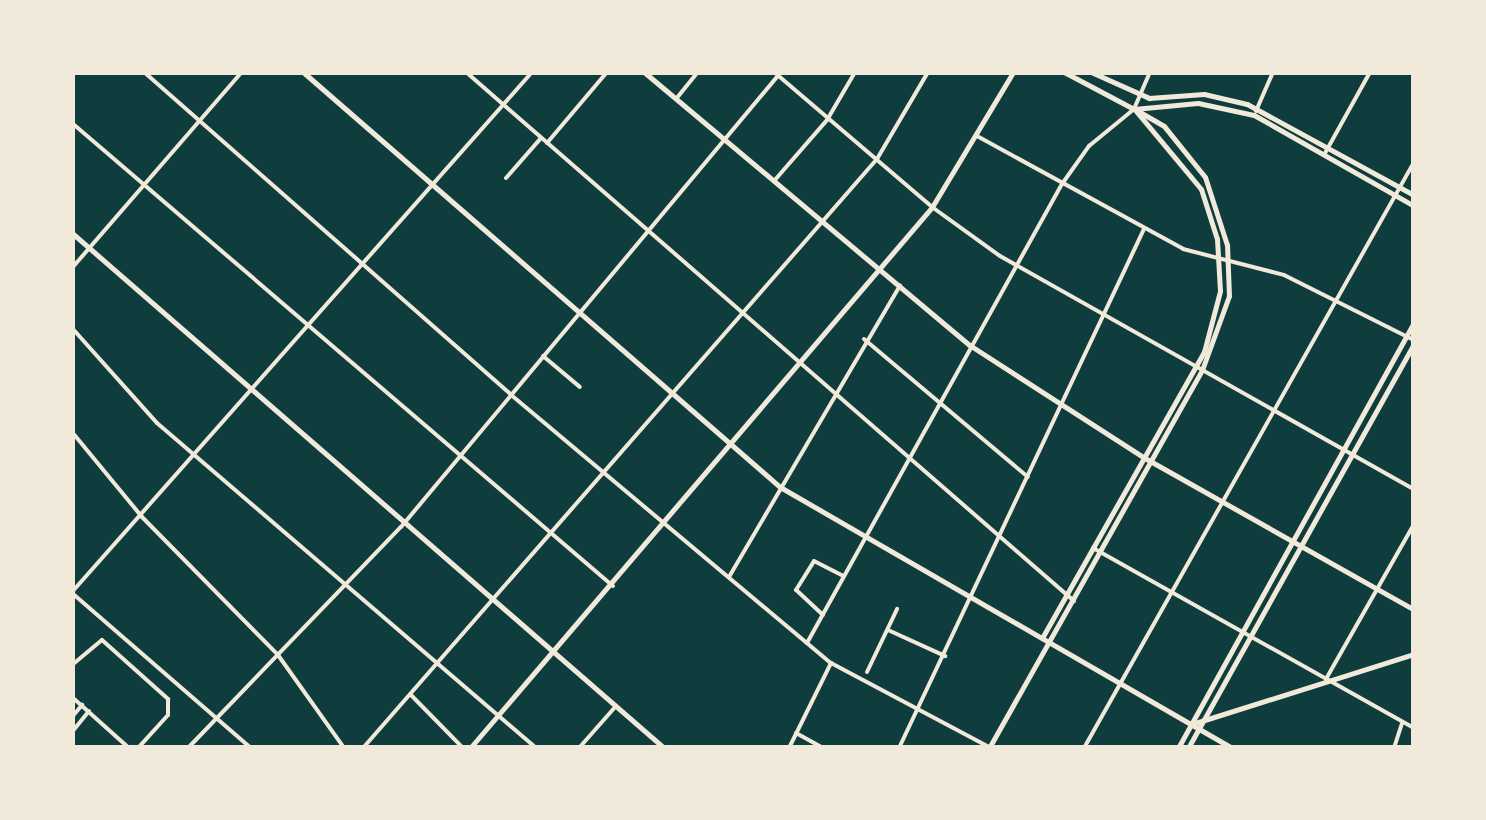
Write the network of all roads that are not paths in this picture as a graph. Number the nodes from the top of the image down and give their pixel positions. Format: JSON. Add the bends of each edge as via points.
{"nodes":[{"id":1,"x":144,"y":72,"type":"edge"},
{"id":2,"x":242,"y":72,"type":"edge"},
{"id":3,"x":304,"y":72,"type":"edge"},
{"id":4,"x":532,"y":72,"type":"edge"},
{"id":5,"x":607,"y":72,"type":"edge"},
{"id":6,"x":644,"y":72,"type":"edge"},
{"id":7,"x":698,"y":72,"type":"edge"},
{"id":8,"x":855,"y":72,"type":"edge"},
{"id":9,"x":928,"y":72,"type":"edge"},
{"id":10,"x":1013,"y":72,"type":"edge"},
{"id":11,"x":1064,"y":72,"type":"edge"},
{"id":12,"x":1091,"y":72,"type":"edge"},
{"id":13,"x":1150,"y":72,"type":"edge"},
{"id":14,"x":1273,"y":72,"type":"edge"},
{"id":15,"x":1370,"y":72,"type":"edge"},
{"id":16,"x":468,"y":73,"type":"edge"},
{"id":17,"x":778,"y":74,"type":"edge"},
{"id":18,"x":1138,"y":96,"type":"junction"},
{"id":19,"x":676,"y":99,"type":"junction"},
{"id":20,"x":504,"y":105,"type":"junction"},
{"id":21,"x":1134,"y":109,"type":"junction"},
{"id":22,"x":1256,"y":112,"type":"junction"},
{"id":23,"x":827,"y":120,"type":"junction"},
{"id":24,"x":200,"y":121,"type":"junction"},
{"id":25,"x":72,"y":123,"type":"edge"},
{"id":26,"x":976,"y":136,"type":"junction"},
{"id":27,"x":541,"y":138,"type":"junction"},
{"id":28,"x":726,"y":141,"type":"junction"},
{"id":29,"x":547,"y":143,"type":"junction"},
{"id":30,"x":1328,"y":146,"type":"junction"},
{"id":31,"x":1324,"y":155,"type":"junction"},
{"id":32,"x":877,"y":159,"type":"junction"},
{"id":33,"x":1414,"y":162,"type":"edge"},
{"id":34,"x":506,"y":178,"type":"dead end"},
{"id":35,"x":774,"y":182,"type":"junction"},
{"id":36,"x":145,"y":184,"type":"junction"},
{"id":37,"x":1062,"y":184,"type":"junction"},
{"id":38,"x":433,"y":185,"type":"junction"},
{"id":39,"x":1400,"y":187,"type":"junction"},
{"id":40,"x":1414,"y":195,"type":"edge"},
{"id":41,"x":1395,"y":196,"type":"junction"},
{"id":42,"x":1414,"y":206,"type":"edge"},
{"id":43,"x":932,"y":208,"type":"junction"},
{"id":44,"x":823,"y":223,"type":"junction"},
{"id":45,"x":1144,"y":229,"type":"junction"},
{"id":46,"x":649,"y":232,"type":"junction"},
{"id":47,"x":72,"y":233,"type":"edge"},
{"id":48,"x":89,"y":248,"type":"junction"},
{"id":49,"x":1220,"y":263,"type":"junction"},
{"id":50,"x":363,"y":264,"type":"junction"},
{"id":51,"x":1230,"y":264,"type":"junction"},
{"id":52,"x":1016,"y":266,"type":"junction"},
{"id":53,"x":72,"y":268,"type":"edge"},
{"id":54,"x":881,"y":270,"type":"junction"},
{"id":55,"x":900,"y":286,"type":"junction"},
{"id":56,"x":1336,"y":299,"type":"junction"},
{"id":57,"x":579,"y":314,"type":"junction"},
{"id":58,"x":743,"y":316,"type":"junction"},
{"id":59,"x":1104,"y":316,"type":"junction"},
{"id":60,"x":1414,"y":324,"type":"edge"},
{"id":61,"x":310,"y":326,"type":"junction"},
{"id":62,"x":72,"y":328,"type":"edge"},
{"id":63,"x":864,"y":340,"type":"junction"},
{"id":64,"x":1411,"y":340,"type":"edge"},
{"id":65,"x":972,"y":346,"type":"junction"},
{"id":66,"x":543,"y":356,"type":"junction"},
{"id":67,"x":802,"y":366,"type":"junction"},
{"id":68,"x":1199,"y":368,"type":"junction"},
{"id":69,"x":580,"y":387,"type":"dead end"},
{"id":70,"x":254,"y":390,"type":"junction"},
{"id":71,"x":833,"y":392,"type":"junction"},
{"id":72,"x":510,"y":394,"type":"junction"},
{"id":73,"x":675,"y":395,"type":"junction"},
{"id":74,"x":940,"y":404,"type":"junction"},
{"id":75,"x":1062,"y":405,"type":"junction"},
{"id":76,"x":1273,"y":410,"type":"junction"},
{"id":77,"x":72,"y":432,"type":"edge"},
{"id":78,"x":732,"y":446,"type":"junction"},
{"id":79,"x":1345,"y":451,"type":"junction"},
{"id":80,"x":458,"y":454,"type":"junction"},
{"id":81,"x":196,"y":456,"type":"junction"},
{"id":82,"x":1352,"y":456,"type":"junction"},
{"id":83,"x":910,"y":458,"type":"junction"},
{"id":84,"x":1143,"y":458,"type":"junction"},
{"id":85,"x":1150,"y":462,"type":"junction"},
{"id":86,"x":606,"y":474,"type":"junction"},
{"id":87,"x":1028,"y":477,"type":"junction"},
{"id":88,"x":780,"y":487,"type":"junction"},
{"id":89,"x":1414,"y":489,"type":"edge"},
{"id":90,"x":1222,"y":503,"type":"junction"},
{"id":91,"x":142,"y":517,"type":"junction"},
{"id":92,"x":404,"y":522,"type":"junction"},
{"id":93,"x":666,"y":524,"type":"junction"},
{"id":94,"x":1414,"y":524,"type":"edge"},
{"id":95,"x":552,"y":534,"type":"junction"},
{"id":96,"x":1001,"y":537,"type":"junction"},
{"id":97,"x":865,"y":539,"type":"junction"},
{"id":98,"x":1293,"y":543,"type":"junction"},
{"id":99,"x":1302,"y":547,"type":"junction"},
{"id":100,"x":1093,"y":548,"type":"junction"},
{"id":101,"x":1101,"y":552,"type":"junction"},
{"id":102,"x":844,"y":576,"type":"junction"},
{"id":103,"x":728,"y":577,"type":"junction"},
{"id":104,"x":345,"y":584,"type":"junction"},
{"id":105,"x":613,"y":586,"type":"junction"},
{"id":106,"x":1376,"y":589,"type":"junction"},
{"id":107,"x":72,"y":592,"type":"edge"},
{"id":108,"x":1170,"y":592,"type":"junction"},
{"id":109,"x":1066,"y":594,"type":"junction"},
{"id":110,"x":494,"y":600,"type":"junction"},
{"id":111,"x":972,"y":601,"type":"junction"},
{"id":112,"x":1074,"y":601,"type":"junction"},
{"id":113,"x":898,"y":609,"type":"dead end"},
{"id":114,"x":1414,"y":610,"type":"edge"},
{"id":115,"x":823,"y":615,"type":"junction"},
{"id":116,"x":888,"y":630,"type":"junction"},
{"id":117,"x":1243,"y":633,"type":"junction"},
{"id":118,"x":1251,"y":638,"type":"junction"},
{"id":119,"x":1042,"y":639,"type":"junction"},
{"id":120,"x":807,"y":643,"type":"junction"},
{"id":121,"x":1050,"y":644,"type":"junction"},
{"id":122,"x":1043,"y":650,"type":"junction"},
{"id":123,"x":556,"y":652,"type":"junction"},
{"id":124,"x":1414,"y":654,"type":"edge"},
{"id":125,"x":278,"y":655,"type":"junction"},
{"id":126,"x":944,"y":656,"type":"junction"},
{"id":127,"x":831,"y":663,"type":"junction"},
{"id":128,"x":72,"y":665,"type":"edge"},
{"id":129,"x":437,"y":665,"type":"junction"},
{"id":130,"x":867,"y":672,"type":"dead end"},
{"id":131,"x":1328,"y":681,"type":"junction"},
{"id":132,"x":1120,"y":684,"type":"junction"},
{"id":133,"x":411,"y":695,"type":"junction"},
{"id":134,"x":72,"y":697,"type":"edge"},
{"id":135,"x":82,"y":706,"type":"junction"},
{"id":136,"x":616,"y":706,"type":"junction"},
{"id":137,"x":920,"y":710,"type":"junction"},
{"id":138,"x":89,"y":711,"type":"junction"},
{"id":139,"x":498,"y":716,"type":"junction"},
{"id":140,"x":72,"y":717,"type":"edge"},
{"id":141,"x":216,"y":718,"type":"junction"},
{"id":142,"x":1206,"y":718,"type":"junction"},
{"id":143,"x":1402,"y":722,"type":"junction"},
{"id":144,"x":1190,"y":724,"type":"junction"},
{"id":145,"x":1414,"y":728,"type":"edge"},
{"id":146,"x":1198,"y":729,"type":"junction"},
{"id":147,"x":72,"y":732,"type":"edge"},
{"id":148,"x":796,"y":733,"type":"junction"},
{"id":149,"x":990,"y":747,"type":"edge"},
{"id":150,"x":129,"y":748,"type":"edge"},
{"id":151,"x":138,"y":748,"type":"edge"},
{"id":152,"x":188,"y":748,"type":"edge"},
{"id":153,"x":252,"y":748,"type":"edge"},
{"id":154,"x":344,"y":748,"type":"edge"},
{"id":155,"x":363,"y":748,"type":"edge"},
{"id":156,"x":463,"y":748,"type":"edge"},
{"id":157,"x":470,"y":748,"type":"edge"},
{"id":158,"x":536,"y":748,"type":"edge"},
{"id":159,"x":579,"y":748,"type":"edge"},
{"id":160,"x":664,"y":748,"type":"edge"},
{"id":161,"x":789,"y":748,"type":"edge"},
{"id":162,"x":823,"y":748,"type":"edge"},
{"id":163,"x":898,"y":748,"type":"edge"},
{"id":164,"x":1084,"y":748,"type":"edge"},
{"id":165,"x":1178,"y":748,"type":"edge"},
{"id":166,"x":1188,"y":748,"type":"edge"},
{"id":167,"x":1232,"y":748,"type":"edge"},
{"id":168,"x":1394,"y":748,"type":"edge"}],
"edges":[{"from":1,"to":24,"type":"street"},
{"from":2,"to":24,"type":"street"},
{"from":3,"to":38,"type":"street"},
{"from":4,"to":20,"type":"street"},
{"from":5,"to":29,"type":"street"},
{"from":6,"to":19,"type":"street"},
{"from":7,"to":19,"type":"street"},
{"from":8,"to":23,"type":"street"},
{"from":9,"to":32,"type":"street"},
{"from":10,"to":26,"type":"street"},
{"from":11,"to":21,"type":"street"},
{"from":12,"to":18,"type":"street"},
{"from":13,"to":18,"type":"street"},
{"from":14,"to":22,"type":"street"},
{"from":15,"to":30,"type":"street"},
{"from":16,"to":20,"type":"street"},
{"from":17,"to":23,"type":"street"},
{"from":17,"to":28,"type":"street"},
{"from":18,"to":21,"type":"street"},
{"from":18,"to":22,"type":"street","via":[[1217,96]]},
{"from":19,"to":28,"type":"street"},
{"from":20,"to":27,"type":"street"},
{"from":20,"to":38,"type":"street"},
{"from":21,"to":22,"type":"street","via":[[1198,103]]},
{"from":21,"to":37,"type":"street","via":[[1089,146]]},
{"from":21,"to":49,"type":"street","via":[[1198,184]]},
{"from":21,"to":51,"type":"street","via":[[1164,126],[1201,170]]},
{"from":22,"to":30,"type":"street"},
{"from":22,"to":31,"type":"street"},
{"from":23,"to":32,"type":"street"},
{"from":23,"to":35,"type":"street"},
{"from":24,"to":36,"type":"street"},
{"from":24,"to":50,"type":"street"},
{"from":25,"to":36,"type":"street"},
{"from":26,"to":37,"type":"street"},
{"from":26,"to":43,"type":"street"},
{"from":27,"to":29,"type":"street"},
{"from":27,"to":34,"type":"street"},
{"from":28,"to":35,"type":"street"},
{"from":28,"to":46,"type":"street"},
{"from":29,"to":46,"type":"street"},
{"from":30,"to":31,"type":"street"},
{"from":30,"to":39,"type":"street"},
{"from":31,"to":41,"type":"street"},
{"from":32,"to":43,"type":"street"},
{"from":32,"to":44,"type":"street"},
{"from":33,"to":39,"type":"street"},
{"from":35,"to":44,"type":"street"},
{"from":36,"to":48,"type":"street"},
{"from":36,"to":61,"type":"street"},
{"from":37,"to":45,"type":"street"},
{"from":37,"to":52,"type":"street"},
{"from":38,"to":50,"type":"street"},
{"from":38,"to":57,"type":"street"},
{"from":39,"to":40,"type":"street"},
{"from":39,"to":41,"type":"street"},
{"from":41,"to":42,"type":"street"},
{"from":41,"to":56,"type":"street"},
{"from":43,"to":52,"type":"street"},
{"from":43,"to":54,"type":"street"},
{"from":44,"to":54,"type":"street"},
{"from":44,"to":58,"type":"street"},
{"from":45,"to":49,"type":"street"},
{"from":45,"to":59,"type":"street"},
{"from":46,"to":57,"type":"street"},
{"from":46,"to":58,"type":"street"},
{"from":47,"to":48,"type":"street"},
{"from":48,"to":53,"type":"street"},
{"from":48,"to":70,"type":"street"},
{"from":49,"to":51,"type":"street"},
{"from":49,"to":68,"type":"street"},
{"from":50,"to":61,"type":"street"},
{"from":50,"to":72,"type":"street"},
{"from":51,"to":56,"type":"street","via":[[1284,276]]},
{"from":51,"to":68,"type":"street","via":[[1225,312]]},
{"from":52,"to":59,"type":"street"},
{"from":52,"to":65,"type":"street"},
{"from":54,"to":55,"type":"street"},
{"from":54,"to":67,"type":"street"},
{"from":55,"to":63,"type":"street"},
{"from":55,"to":65,"type":"street"},
{"from":56,"to":64,"type":"street"},
{"from":56,"to":76,"type":"street"},
{"from":57,"to":66,"type":"street"},
{"from":57,"to":73,"type":"street"},
{"from":58,"to":67,"type":"street"},
{"from":58,"to":73,"type":"street"},
{"from":59,"to":68,"type":"street"},
{"from":59,"to":75,"type":"street"},
{"from":60,"to":64,"type":"street"},
{"from":61,"to":70,"type":"street"},
{"from":61,"to":80,"type":"street"},
{"from":62,"to":81,"type":"street"},
{"from":63,"to":71,"type":"street"},
{"from":63,"to":74,"type":"street"},
{"from":64,"to":79,"type":"street"},
{"from":64,"to":82,"type":"street"},
{"from":65,"to":74,"type":"street"},
{"from":65,"to":75,"type":"street"},
{"from":66,"to":69,"type":"street"},
{"from":66,"to":72,"type":"street"},
{"from":67,"to":71,"type":"street"},
{"from":67,"to":78,"type":"street"},
{"from":68,"to":76,"type":"street"},
{"from":68,"to":84,"type":"street"},
{"from":68,"to":85,"type":"street"},
{"from":70,"to":81,"type":"street"},
{"from":70,"to":92,"type":"street"},
{"from":71,"to":83,"type":"street"},
{"from":71,"to":88,"type":"street"},
{"from":72,"to":80,"type":"street"},
{"from":72,"to":86,"type":"street"},
{"from":73,"to":78,"type":"street"},
{"from":73,"to":86,"type":"street"},
{"from":74,"to":83,"type":"street"},
{"from":74,"to":87,"type":"street"},
{"from":75,"to":84,"type":"street"},
{"from":75,"to":87,"type":"street"},
{"from":76,"to":79,"type":"street"},
{"from":76,"to":90,"type":"street"},
{"from":77,"to":91,"type":"street"},
{"from":78,"to":88,"type":"street"},
{"from":78,"to":93,"type":"street"},
{"from":79,"to":82,"type":"street"},
{"from":79,"to":98,"type":"street"},
{"from":80,"to":92,"type":"street"},
{"from":80,"to":95,"type":"street"},
{"from":81,"to":91,"type":"street"},
{"from":81,"to":104,"type":"street"},
{"from":82,"to":89,"type":"street"},
{"from":82,"to":99,"type":"street"},
{"from":83,"to":96,"type":"street"},
{"from":83,"to":97,"type":"street"},
{"from":84,"to":85,"type":"street"},
{"from":84,"to":100,"type":"street"},
{"from":85,"to":90,"type":"street"},
{"from":85,"to":101,"type":"street"},
{"from":86,"to":93,"type":"street"},
{"from":86,"to":95,"type":"street"},
{"from":87,"to":96,"type":"street"},
{"from":88,"to":97,"type":"street"},
{"from":88,"to":103,"type":"street"},
{"from":90,"to":98,"type":"street"},
{"from":90,"to":108,"type":"street"},
{"from":91,"to":107,"type":"street"},
{"from":91,"to":125,"type":"street"},
{"from":92,"to":104,"type":"street"},
{"from":92,"to":110,"type":"street"},
{"from":93,"to":103,"type":"street"},
{"from":93,"to":105,"type":"street"},
{"from":94,"to":106,"type":"street"},
{"from":95,"to":105,"type":"street"},
{"from":95,"to":110,"type":"street"},
{"from":96,"to":109,"type":"street"},
{"from":96,"to":111,"type":"street"},
{"from":97,"to":102,"type":"street"},
{"from":97,"to":111,"type":"street"},
{"from":98,"to":99,"type":"street"},
{"from":98,"to":117,"type":"street"},
{"from":99,"to":106,"type":"street"},
{"from":99,"to":118,"type":"street"},
{"from":100,"to":101,"type":"street"},
{"from":100,"to":109,"type":"street"},
{"from":101,"to":108,"type":"street"},
{"from":101,"to":112,"type":"street"},
{"from":102,"to":115,"type":"street"},
{"from":102,"to":115,"type":"street","via":[[811,562],[796,594]]},
{"from":103,"to":120,"type":"street"},
{"from":104,"to":125,"type":"street"},
{"from":104,"to":129,"type":"street"},
{"from":105,"to":123,"type":"street"},
{"from":106,"to":114,"type":"street"},
{"from":106,"to":131,"type":"street"},
{"from":107,"to":141,"type":"street"},
{"from":108,"to":117,"type":"street"},
{"from":108,"to":132,"type":"street"},
{"from":109,"to":112,"type":"street"},
{"from":109,"to":119,"type":"street"},
{"from":110,"to":123,"type":"street"},
{"from":110,"to":129,"type":"street"},
{"from":111,"to":119,"type":"street"},
{"from":111,"to":126,"type":"street"},
{"from":112,"to":121,"type":"street"},
{"from":113,"to":116,"type":"street"},
{"from":115,"to":120,"type":"street"},
{"from":116,"to":126,"type":"street"},
{"from":116,"to":130,"type":"street"},
{"from":117,"to":118,"type":"street"},
{"from":117,"to":144,"type":"street"},
{"from":118,"to":131,"type":"street"},
{"from":118,"to":142,"type":"street"},
{"from":119,"to":121,"type":"street"},
{"from":119,"to":122,"type":"street"},
{"from":120,"to":127,"type":"street"},
{"from":121,"to":122,"type":"street"},
{"from":121,"to":132,"type":"street"},
{"from":122,"to":149,"type":"street"},
{"from":123,"to":136,"type":"street"},
{"from":123,"to":139,"type":"street"},
{"from":124,"to":131,"type":"street"},
{"from":125,"to":141,"type":"street"},
{"from":125,"to":154,"type":"street"},
{"from":126,"to":137,"type":"street"},
{"from":127,"to":137,"type":"street"},
{"from":127,"to":148,"type":"street"},
{"from":128,"to":151,"type":"street","via":[[102,640],[168,699],[168,716]]},
{"from":129,"to":133,"type":"street"},
{"from":129,"to":139,"type":"street"},
{"from":131,"to":142,"type":"street"},
{"from":131,"to":143,"type":"street"},
{"from":132,"to":144,"type":"street"},
{"from":132,"to":164,"type":"street"},
{"from":133,"to":155,"type":"street"},
{"from":133,"to":156,"type":"street"},
{"from":134,"to":135,"type":"street"},
{"from":135,"to":138,"type":"street"},
{"from":135,"to":140,"type":"street"},
{"from":136,"to":159,"type":"street"},
{"from":136,"to":160,"type":"street"},
{"from":137,"to":149,"type":"street"},
{"from":137,"to":163,"type":"street"},
{"from":138,"to":147,"type":"street"},
{"from":138,"to":150,"type":"street"},
{"from":139,"to":157,"type":"street"},
{"from":139,"to":158,"type":"street"},
{"from":141,"to":152,"type":"street"},
{"from":141,"to":153,"type":"street"},
{"from":142,"to":144,"type":"street"},
{"from":142,"to":146,"type":"street"},
{"from":143,"to":145,"type":"street"},
{"from":143,"to":168,"type":"street"},
{"from":144,"to":146,"type":"street"},
{"from":144,"to":165,"type":"street"},
{"from":146,"to":166,"type":"street"},
{"from":146,"to":167,"type":"street"},
{"from":148,"to":161,"type":"street"},
{"from":148,"to":162,"type":"street"}]}
